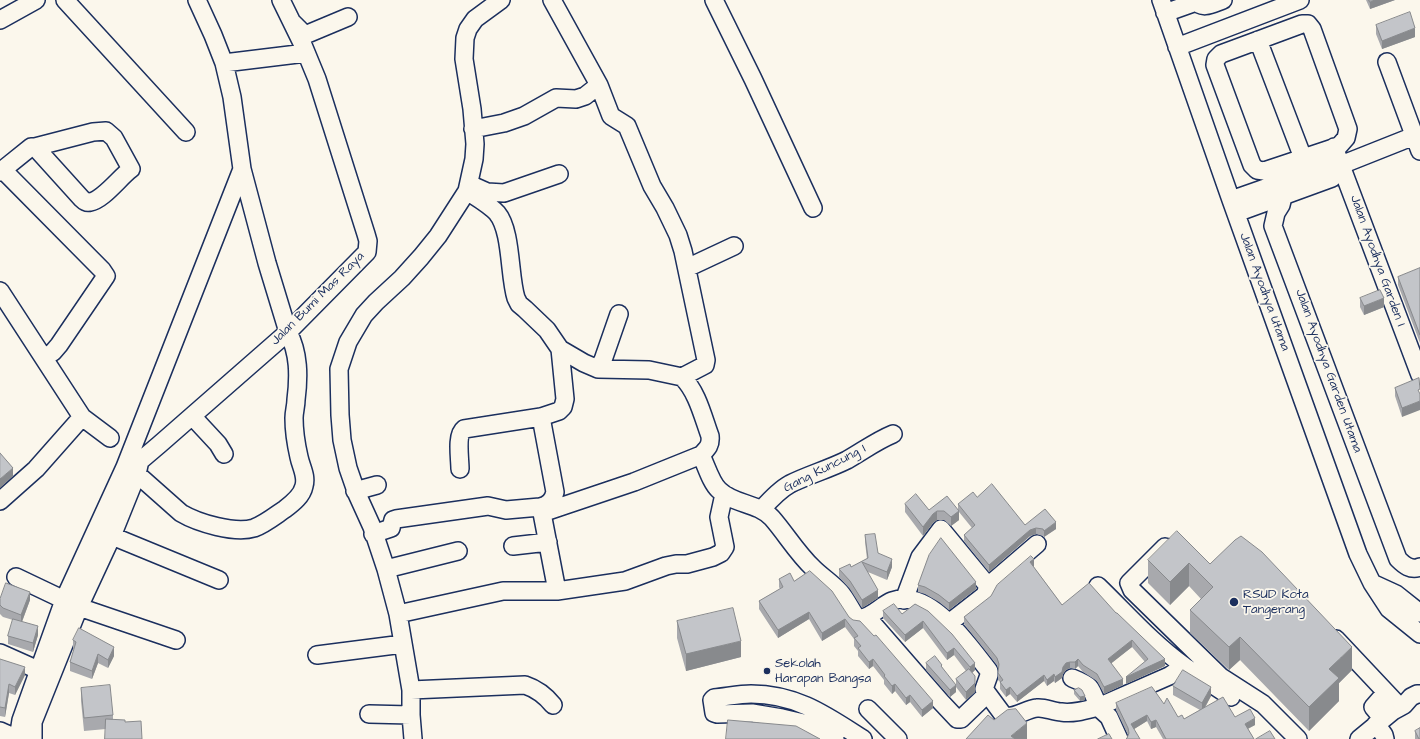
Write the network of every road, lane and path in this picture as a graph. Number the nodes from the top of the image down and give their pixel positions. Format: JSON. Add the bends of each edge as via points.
{"nodes":[{"id":1,"x":36,"y":0,"type":"edge"},
{"id":2,"x":65,"y":0,"type":"edge"},
{"id":3,"x":197,"y":0,"type":"edge"},
{"id":4,"x":281,"y":0,"type":"edge"},
{"id":5,"x":501,"y":0,"type":"edge"},
{"id":6,"x":552,"y":0,"type":"edge"},
{"id":7,"x":714,"y":0,"type":"edge"},
{"id":8,"x":1223,"y":0,"type":"edge"},
{"id":9,"x":1300,"y":0,"type":"edge"},
{"id":10,"x":1195,"y":1,"type":"edge"},
{"id":11,"x":1163,"y":6,"type":"edge"},
{"id":12,"x":348,"y":17,"type":"dead end"},
{"id":13,"x":0,"y":20,"type":"edge"},
{"id":14,"x":1258,"y":40,"type":"junction"},
{"id":15,"x":305,"y":44,"type":"junction"},
{"id":16,"x":1177,"y":47,"type":"junction"},
{"id":17,"x":1387,"y":62,"type":"dead end"},
{"id":18,"x":224,"y":63,"type":"junction"},
{"id":19,"x":599,"y":85,"type":"junction"},
{"id":20,"x":473,"y":129,"type":"junction"},
{"id":21,"x":186,"y":132,"type":"dead end"},
{"id":22,"x":1417,"y":144,"type":"edge"},
{"id":23,"x":35,"y":147,"type":"junction"},
{"id":24,"x":1334,"y":147,"type":"junction"},
{"id":25,"x":1303,"y":158,"type":"junction"},
{"id":26,"x":1341,"y":165,"type":"junction"},
{"id":27,"x":242,"y":169,"type":"junction"},
{"id":28,"x":1,"y":171,"type":"edge"},
{"id":29,"x":559,"y":174,"type":"dead end"},
{"id":30,"x":468,"y":187,"type":"junction"},
{"id":31,"x":1280,"y":190,"type":"junction"},
{"id":32,"x":1233,"y":207,"type":"junction"},
{"id":33,"x":813,"y":208,"type":"dead end"},
{"id":34,"x":734,"y":246,"type":"dead end"},
{"id":35,"x":687,"y":268,"type":"junction"},
{"id":36,"x":0,"y":291,"type":"edge"},
{"id":37,"x":619,"y":314,"type":"dead end"},
{"id":38,"x":288,"y":332,"type":"junction"},
{"id":39,"x":560,"y":349,"type":"junction"},
{"id":40,"x":44,"y":358,"type":"junction"},
{"id":41,"x":598,"y":369,"type":"junction"},
{"id":42,"x":1420,"y":375,"type":"edge"},
{"id":43,"x":682,"y":377,"type":"junction"},
{"id":44,"x":82,"y":416,"type":"junction"},
{"id":45,"x":192,"y":416,"type":"junction"},
{"id":46,"x":541,"y":417,"type":"junction"},
{"id":47,"x":893,"y":434,"type":"dead end"},
{"id":48,"x":110,"y":438,"type":"dead end"},
{"id":49,"x":224,"y":454,"type":"dead end"},
{"id":50,"x":701,"y":455,"type":"junction"},
{"id":51,"x":134,"y":467,"type":"junction"},
{"id":52,"x":460,"y":469,"type":"dead end"},
{"id":53,"x":377,"y":485,"type":"dead end"},
{"id":54,"x":355,"y":491,"type":"junction"},
{"id":55,"x":724,"y":494,"type":"junction"},
{"id":56,"x":0,"y":501,"type":"edge"},
{"id":57,"x":541,"y":510,"type":"junction"},
{"id":58,"x":762,"y":510,"type":"junction"},
{"id":59,"x":373,"y":534,"type":"junction"},
{"id":60,"x":112,"y":536,"type":"junction"},
{"id":61,"x":548,"y":542,"type":"junction"},
{"id":62,"x":1180,"y":543,"type":"edge"},
{"id":63,"x":1038,"y":544,"type":"dead end"},
{"id":64,"x":513,"y":546,"type":"dead end"},
{"id":65,"x":458,"y":551,"type":"dead end"},
{"id":66,"x":1420,"y":567,"type":"edge"},
{"id":67,"x":386,"y":569,"type":"junction"},
{"id":68,"x":16,"y":577,"type":"dead end"},
{"id":69,"x":219,"y":580,"type":"dead end"},
{"id":70,"x":1372,"y":583,"type":"junction"},
{"id":71,"x":988,"y":586,"type":"junction"},
{"id":72,"x":1098,"y":586,"type":"dead end"},
{"id":73,"x":556,"y":591,"type":"junction"},
{"id":74,"x":904,"y":600,"type":"junction"},
{"id":75,"x":72,"y":604,"type":"junction"},
{"id":76,"x":1420,"y":613,"type":"edge"},
{"id":77,"x":398,"y":614,"type":"junction"},
{"id":78,"x":867,"y":617,"type":"junction"},
{"id":79,"x":949,"y":623,"type":"junction"},
{"id":80,"x":1326,"y":628,"type":"edge"},
{"id":81,"x":1420,"y":634,"type":"edge"},
{"id":82,"x":176,"y":640,"type":"dead end"},
{"id":83,"x":403,"y":644,"type":"junction"},
{"id":84,"x":0,"y":653,"type":"edge"},
{"id":85,"x":317,"y":655,"type":"dead end"},
{"id":86,"x":1184,"y":666,"type":"junction"},
{"id":87,"x":38,"y":670,"type":"junction"},
{"id":88,"x":1072,"y":678,"type":"dead end"},
{"id":89,"x":411,"y":690,"type":"junction"},
{"id":90,"x":987,"y":694,"type":"junction"},
{"id":91,"x":1420,"y":694,"type":"edge"},
{"id":92,"x":553,"y":705,"type":"dead end"},
{"id":93,"x":1098,"y":707,"type":"junction"},
{"id":94,"x":868,"y":709,"type":"dead end"},
{"id":95,"x":369,"y":714,"type":"dead end"},
{"id":96,"x":411,"y":715,"type":"junction"},
{"id":97,"x":1391,"y":717,"type":"edge"},
{"id":98,"x":815,"y":718,"type":"junction"},
{"id":99,"x":0,"y":731,"type":"edge"},
{"id":100,"x":18,"y":739,"type":"edge"},
{"id":101,"x":33,"y":739,"type":"edge"},
{"id":102,"x":413,"y":739,"type":"edge"},
{"id":103,"x":835,"y":739,"type":"edge"},
{"id":104,"x":863,"y":739,"type":"edge"},
{"id":105,"x":898,"y":739,"type":"edge"},
{"id":106,"x":1119,"y":739,"type":"edge"},
{"id":107,"x":1283,"y":739,"type":"edge"},
{"id":108,"x":1298,"y":739,"type":"edge"},
{"id":109,"x":1359,"y":739,"type":"edge"},
{"id":110,"x":1385,"y":739,"type":"edge"}],
"edges":[{"from":1,"to":13,"type":"street"},
{"from":2,"to":21,"type":"street"},
{"from":3,"to":18,"type":"street"},
{"from":4,"to":15,"type":"street","name":"Jalan Bumi Mas Raya"},
{"from":5,"to":20,"type":"street","via":[[475,19],[465,38],[464,60]]},
{"from":6,"to":19,"type":"street"},
{"from":7,"to":33,"type":"street"},
{"from":8,"to":10,"type":"street","via":[[1205,6],[1200,6]]},
{"from":9,"to":16,"type":"street"},
{"from":10,"to":11,"type":"street"},
{"from":11,"to":16,"type":"street","name":"Jalan Ayodhya Utama"},
{"from":12,"to":15,"type":"street"},
{"from":14,"to":24,"type":"street","via":[[1302,24],[1308,24],[1312,29],[1348,128],[1346,138],[1339,146]]},
{"from":14,"to":25,"type":"street"},
{"from":14,"to":25,"type":"street","via":[[1221,54],[1215,65],[1252,165],[1264,171]]},
{"from":15,"to":18,"type":"street"},
{"from":15,"to":38,"type":"street","name":"Jalan Bumi Mas Raya","via":[[368,246],[367,252]]},
{"from":16,"to":32,"type":"street","name":"Jalan Ayodhya Utama"},
{"from":17,"to":22,"type":"street"},
{"from":18,"to":27,"type":"street","via":[[232,97]]},
{"from":19,"to":20,"type":"street","via":[[585,96],[576,99],[556,98],[504,124]]},
{"from":19,"to":35,"type":"street","via":[[611,116],[627,126],[649,180],[678,235]]},
{"from":20,"to":30,"type":"street","via":[[474,159]]},
{"from":22,"to":26,"type":"street"},
{"from":23,"to":23,"type":"street","via":[[85,202],[103,196],[131,169],[114,138],[106,131]]},
{"from":23,"to":28,"type":"street","via":[[30,147]]},
{"from":24,"to":25,"type":"street"},
{"from":24,"to":26,"type":"street","name":"Jalan Ayodhya Garden I"},
{"from":26,"to":31,"type":"street","via":[[1328,166]]},
{"from":26,"to":42,"type":"street","name":"Jalan Ayodhya Garden I"},
{"from":27,"to":38,"type":"street"},
{"from":27,"to":51,"type":"street"},
{"from":28,"to":40,"type":"street","via":[[106,276],[59,345]]},
{"from":29,"to":30,"type":"street","via":[[504,193]]},
{"from":30,"to":39,"type":"street","via":[[496,212],[500,219],[519,304],[547,330]]},
{"from":30,"to":54,"type":"street","via":[[438,236],[402,278],[364,315],[348,342],[339,369],[339,409],[342,440]]},
{"from":31,"to":32,"type":"street"},
{"from":31,"to":66,"type":"street","name":"Jalan Ayodhya Garden Utama","via":[[1281,205],[1273,226],[1398,559],[1406,567]]},
{"from":32,"to":70,"type":"street","name":"Jalan Ayodhya Utama","via":[[1358,554]]},
{"from":34,"to":35,"type":"street"},
{"from":35,"to":43,"type":"street","via":[[706,360],[705,365]]},
{"from":36,"to":40,"type":"street"},
{"from":37,"to":41,"type":"street"},
{"from":38,"to":45,"type":"street","name":"Jalan Bumi Mas Raya"},
{"from":38,"to":51,"type":"street","via":[[294,342],[297,362],[295,438],[305,478],[302,493],[294,502],[254,528],[230,529],[181,513]]},
{"from":39,"to":41,"type":"street","via":[[584,364]]},
{"from":39,"to":46,"type":"street","via":[[564,407]]},
{"from":40,"to":44,"type":"street"},
{"from":41,"to":43,"type":"street","via":[[650,370]]},
{"from":43,"to":50,"type":"street","via":[[696,397],[710,436],[709,448]]},
{"from":44,"to":48,"type":"street"},
{"from":44,"to":56,"type":"street","via":[[36,469]]},
{"from":45,"to":49,"type":"street"},
{"from":45,"to":51,"type":"street","name":"Jalan Bumi Mas Raya"},
{"from":46,"to":52,"type":"street","via":[[464,429],[459,438]]},
{"from":46,"to":57,"type":"street","via":[[555,492],[551,502]]},
{"from":47,"to":58,"type":"street","name":"Gang Kuncung I","via":[[846,460],[788,485]]},
{"from":50,"to":55,"type":"street","via":[[715,486]]},
{"from":50,"to":57,"type":"street","via":[[634,482]]},
{"from":51,"to":60,"type":"street"},
{"from":51,"to":75,"type":"street"},
{"from":53,"to":54,"type":"street"},
{"from":54,"to":59,"type":"street"},
{"from":55,"to":58,"type":"street"},
{"from":55,"to":73,"type":"street","via":[[719,517],[725,547],[722,553],[701,561],[666,566],[625,581]]},
{"from":57,"to":59,"type":"street","via":[[506,510],[488,506],[396,519],[393,520],[391,528]]},
{"from":57,"to":61,"type":"street"},
{"from":58,"to":78,"type":"street","via":[[772,518],[814,569],[841,593],[857,618]]},
{"from":59,"to":67,"type":"street"},
{"from":60,"to":69,"type":"street"},
{"from":60,"to":75,"type":"street"},
{"from":61,"to":64,"type":"street"},
{"from":61,"to":73,"type":"street"},
{"from":62,"to":108,"type":"street","via":[[1170,541],[1129,583],[1132,590],[1220,677],[1263,704]]},
{"from":63,"to":71,"type":"street"},
{"from":65,"to":67,"type":"street"},
{"from":67,"to":77,"type":"street"},
{"from":68,"to":75,"type":"street"},
{"from":70,"to":76,"type":"street","via":[[1396,594]]},
{"from":70,"to":81,"type":"street","name":"Jalan Ayodhya Utama","via":[[1389,609]]},
{"from":71,"to":74,"type":"street","via":[[941,529],[920,557]]},
{"from":71,"to":79,"type":"street","via":[[985,595]]},
{"from":72,"to":86,"type":"street","via":[[1148,636]]},
{"from":73,"to":77,"type":"street","via":[[503,591]]},
{"from":74,"to":78,"type":"street","via":[[894,600]]},
{"from":74,"to":79,"type":"street","via":[[932,608]]},
{"from":75,"to":82,"type":"street"},
{"from":75,"to":87,"type":"street"},
{"from":75,"to":101,"type":"street","via":[[33,722]]},
{"from":77,"to":83,"type":"street"},
{"from":78,"to":90,"type":"street","via":[[957,719],[961,719]]},
{"from":79,"to":90,"type":"street","via":[[989,671],[984,687]]},
{"from":80,"to":97,"type":"street"},
{"from":83,"to":85,"type":"street"},
{"from":83,"to":89,"type":"street"},
{"from":84,"to":87,"type":"street"},
{"from":86,"to":93,"type":"street","via":[[1169,676]]},
{"from":86,"to":107,"type":"street","via":[[1262,717]]},
{"from":87,"to":100,"type":"street","via":[[21,720]]},
{"from":88,"to":93,"type":"street","via":[[1089,686]]},
{"from":89,"to":92,"type":"street","via":[[525,685],[546,696]]},
{"from":89,"to":96,"type":"street"},
{"from":90,"to":93,"type":"street","via":[[1007,717],[1038,708],[1071,713]]},
{"from":91,"to":97,"type":"street","via":[[1411,697]]},
{"from":93,"to":106,"type":"street","via":[[1109,717]]},
{"from":94,"to":105,"type":"street"},
{"from":95,"to":96,"type":"street"},
{"from":96,"to":102,"type":"street"},
{"from":97,"to":109,"type":"street"},
{"from":97,"to":110,"type":"street"},
{"from":98,"to":98,"type":"street","via":[[782,718],[752,712],[717,714],[714,713],[712,702],[714,698],[751,694],[785,698]]},
{"from":98,"to":103,"type":"street"},
{"from":98,"to":104,"type":"street"},
{"from":99,"to":100,"type":"street"}]}
